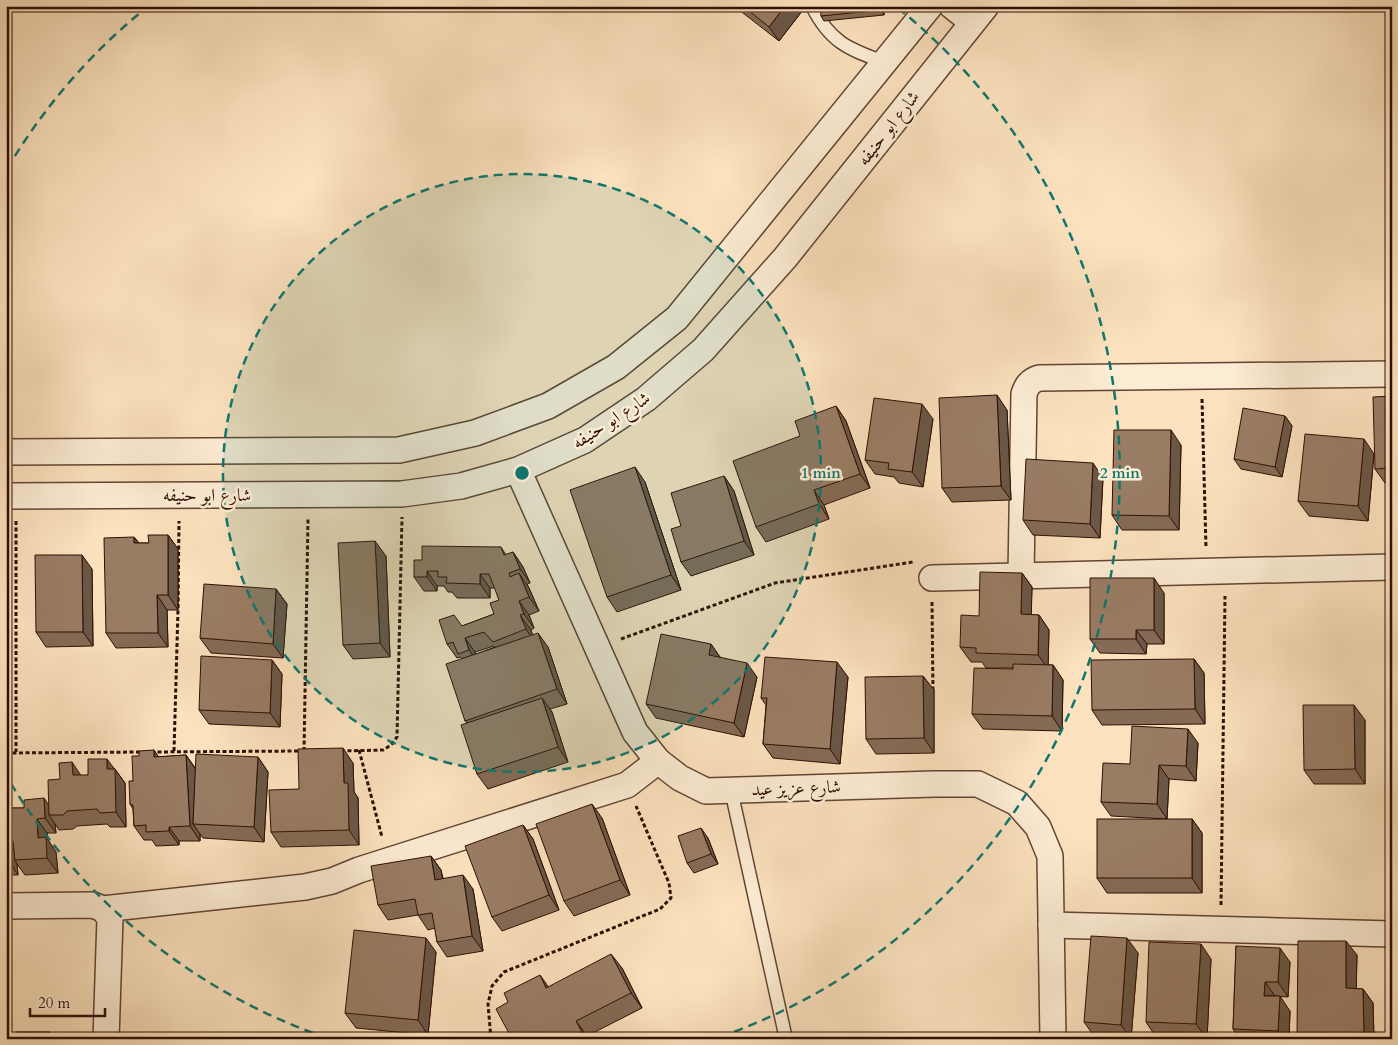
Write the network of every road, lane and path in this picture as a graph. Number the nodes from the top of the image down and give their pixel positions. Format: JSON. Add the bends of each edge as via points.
{"nodes":[{"id":1,"x":812,"y":6,"type":"edge"},
{"id":2,"x":930,"y":6,"type":"edge"},
{"id":3,"x":952,"y":6,"type":"edge"},
{"id":4,"x":979,"y":14,"type":"edge"},
{"id":5,"x":884,"y":62,"type":"junction"},
{"id":6,"x":1392,"y":374,"type":"edge"},
{"id":7,"x":1202,"y":376,"type":"junction"},
{"id":8,"x":6,"y":452,"type":"edge"},
{"id":9,"x":518,"y":470,"type":"junction"},
{"id":10,"x":308,"y":494,"type":"junction"},
{"id":11,"x":402,"y":494,"type":"junction"},
{"id":12,"x":179,"y":495,"type":"junction"},
{"id":13,"x":11,"y":496,"type":"edge"},
{"id":14,"x":1392,"y":567,"type":"edge"},
{"id":15,"x":1216,"y":571,"type":"junction"},
{"id":16,"x":1022,"y":576,"type":"junction"},
{"id":17,"x":932,"y":578,"type":"junction"},
{"id":18,"x":597,"y":648,"type":"junction"},
{"id":19,"x":933,"y":696,"type":"dead end"},
{"id":20,"x":359,"y":750,"type":"junction"},
{"id":21,"x":304,"y":751,"type":"junction"},
{"id":22,"x":313,"y":751,"type":"edge"},
{"id":23,"x":340,"y":751,"type":"edge"},
{"id":24,"x":6,"y":752,"type":"edge"},
{"id":25,"x":16,"y":752,"type":"junction"},
{"id":26,"x":174,"y":752,"type":"junction"},
{"id":27,"x":658,"y":761,"type":"junction"},
{"id":28,"x":627,"y":785,"type":"junction"},
{"id":29,"x":731,"y":790,"type":"junction"},
{"id":30,"x":388,"y":861,"type":"junction"},
{"id":31,"x":6,"y":906,"type":"edge"},
{"id":32,"x":103,"y":909,"type":"junction"},
{"id":33,"x":1051,"y":925,"type":"junction"},
{"id":34,"x":1220,"y":929,"type":"junction"},
{"id":35,"x":1392,"y":934,"type":"edge"},
{"id":36,"x":106,"y":1039,"type":"edge"},
{"id":37,"x":491,"y":1039,"type":"edge"},
{"id":38,"x":786,"y":1039,"type":"edge"},
{"id":39,"x":1053,"y":1039,"type":"edge"}],
"edges":[{"from":1,"to":5,"type":"lane","via":[[832,36],[845,46]]},
{"from":2,"to":5,"type":"street"},
{"from":3,"to":4,"type":"street"},
{"from":4,"to":9,"type":"street","name":"شارع ابو حنيفه","via":[[785,258],[703,350],[646,399],[585,440]]},
{"from":5,"to":8,"type":"street","via":[[677,318],[616,367],[548,406],[475,433],[399,450]]},
{"from":6,"to":7,"type":"street"},
{"from":7,"to":15,"type":"path"},
{"from":7,"to":16,"type":"street","via":[[1039,378],[1026,386]]},
{"from":9,"to":11,"type":"street","name":"شارع ابو حنيفه","via":[[461,486]]},
{"from":9,"to":18,"type":"street","name":"شارع عزيز عيد"},
{"from":10,"to":11,"type":"street","name":"شارع ابو حنيفه"},
{"from":10,"to":12,"type":"street","name":"شارع ابو حنيفه"},
{"from":10,"to":21,"type":"path"},
{"from":11,"to":20,"type":"path","via":[[397,737],[383,750]]},
{"from":12,"to":13,"type":"street","name":"شارع ابو حنيفه"},
{"from":12,"to":26,"type":"path"},
{"from":13,"to":25,"type":"path"},
{"from":14,"to":15,"type":"street"},
{"from":15,"to":16,"type":"street"},
{"from":15,"to":34,"type":"path"},
{"from":16,"to":17,"type":"street"},
{"from":17,"to":18,"type":"path","via":[[913,562],[775,582]]},
{"from":17,"to":19,"type":"path"},
{"from":18,"to":27,"type":"street","name":"شارع عزيز عيد","via":[[634,732]]},
{"from":20,"to":23,"type":"path"},
{"from":20,"to":30,"type":"path"},
{"from":21,"to":22,"type":"path"},
{"from":21,"to":26,"type":"path"},
{"from":24,"to":25,"type":"path"},
{"from":25,"to":26,"type":"path"},
{"from":27,"to":28,"type":"street"},
{"from":27,"to":29,"type":"street","name":"شارع عزيز عيد","via":[[680,778],[706,791]]},
{"from":28,"to":30,"type":"street"},
{"from":28,"to":37,"type":"path","via":[[668,883],[671,898],[660,909],[504,972],[492,986],[488,1004]]},
{"from":29,"to":33,"type":"street","name":"شارع عزيز عيد","via":[[978,784],[1017,804],[1038,827],[1050,856]]},
{"from":29,"to":38,"type":"lane"},
{"from":30,"to":32,"type":"street","via":[[305,887]]},
{"from":31,"to":32,"type":"street","via":[[93,905]]},
{"from":32,"to":36,"type":"street","via":[[110,918]]},
{"from":33,"to":34,"type":"street"},
{"from":33,"to":39,"type":"street","name":"شارع عزيز عيد"},
{"from":34,"to":35,"type":"street"}]}
